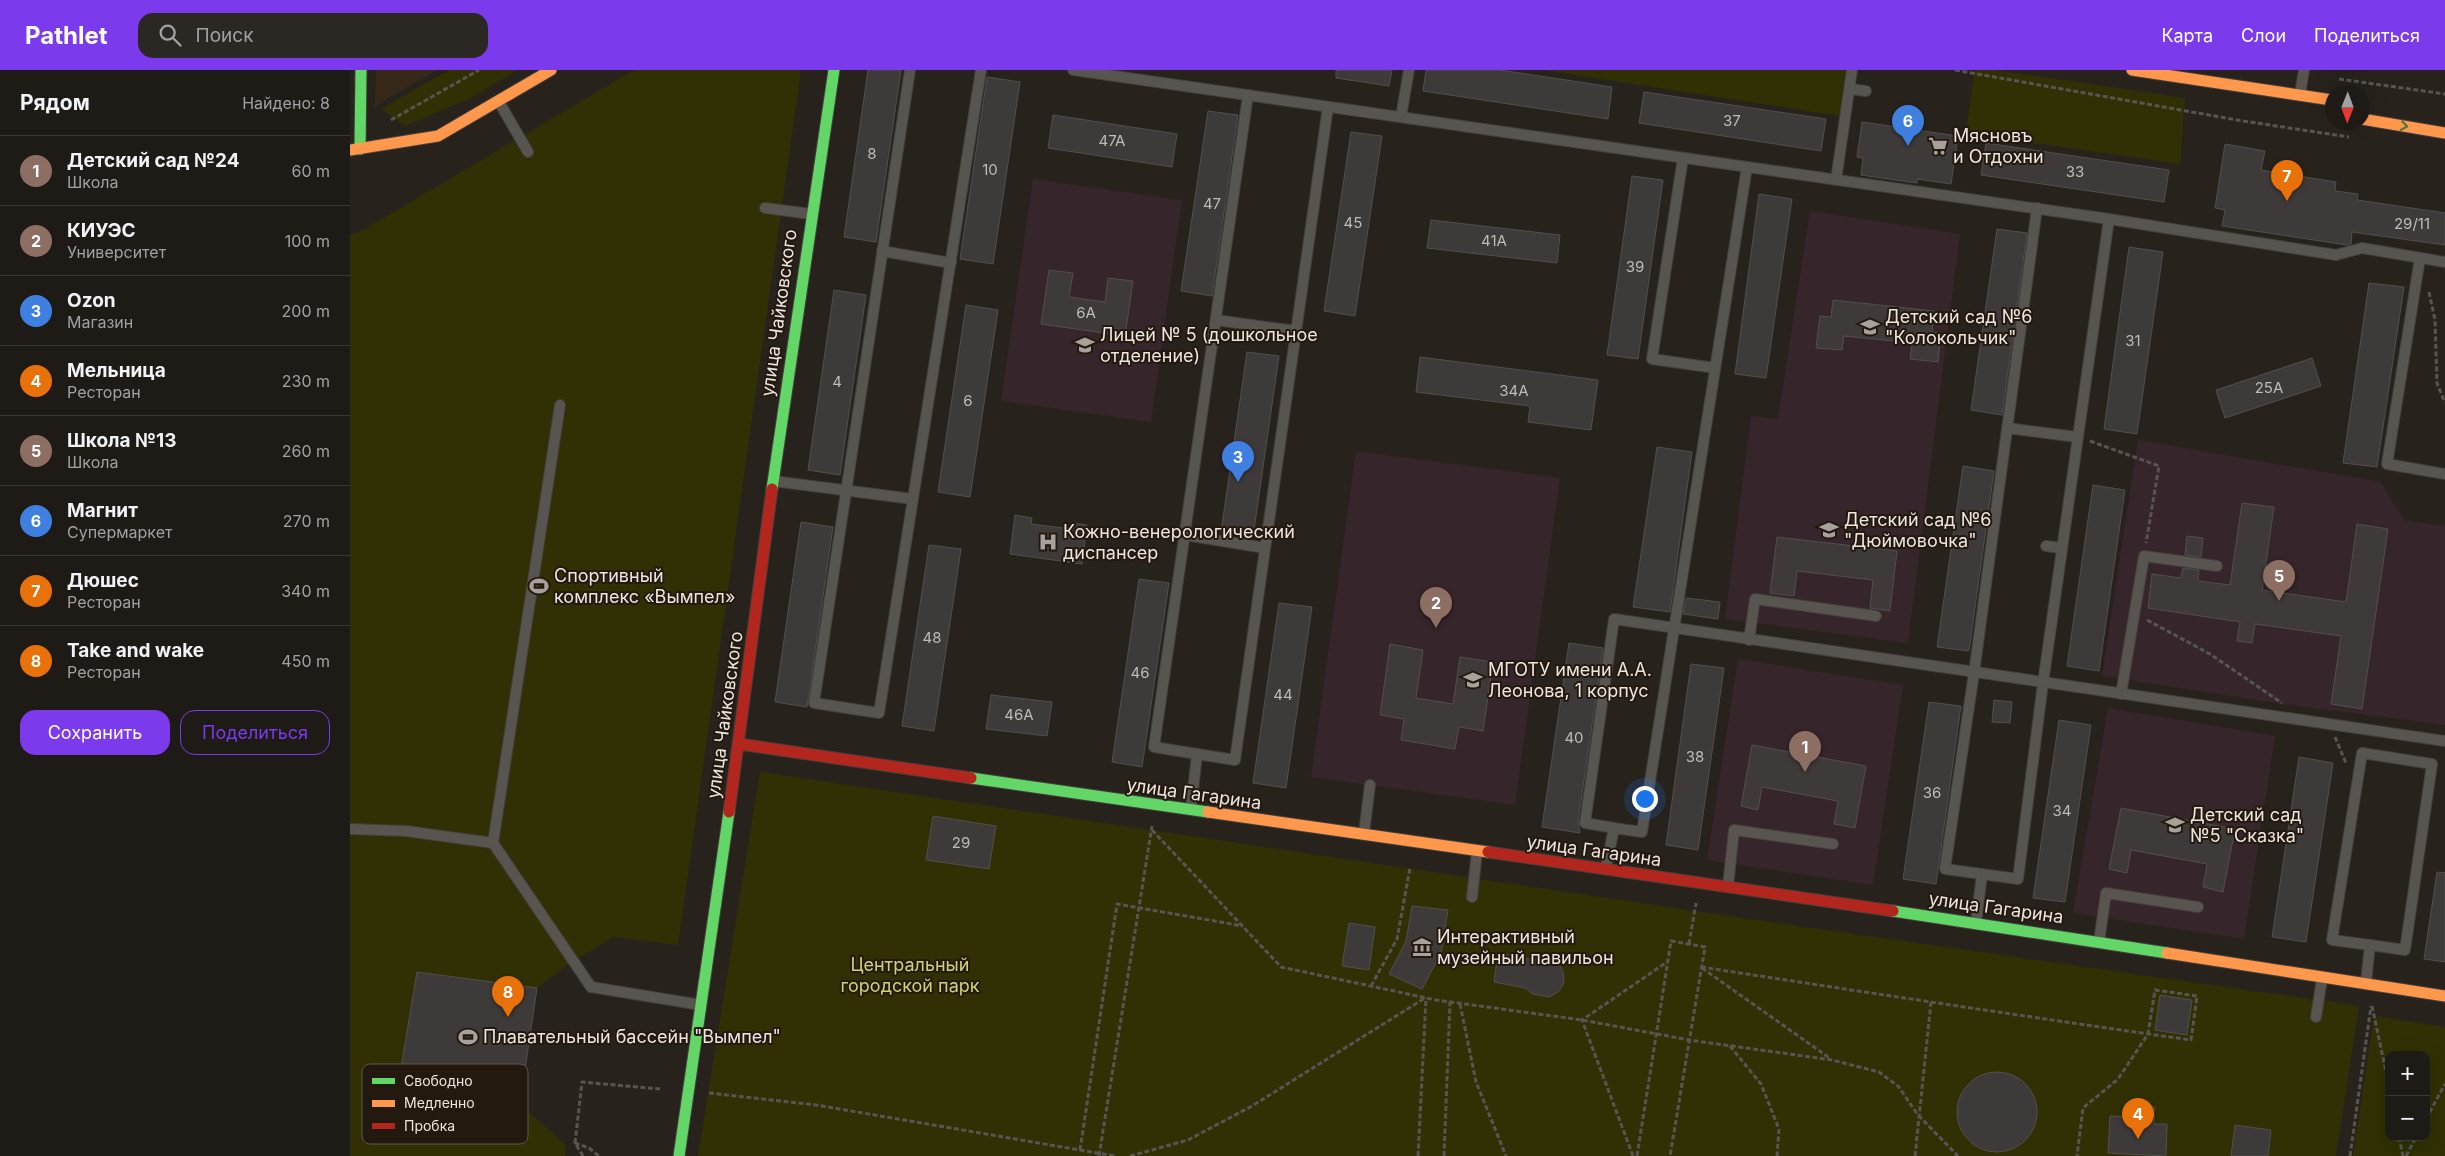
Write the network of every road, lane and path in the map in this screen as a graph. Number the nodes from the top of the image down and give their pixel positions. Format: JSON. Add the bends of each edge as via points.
{"nodes":[{"id":1,"x":361,"y":70,"type":"edge"},
{"id":2,"x":479,"y":70,"type":"edge"},
{"id":3,"x":551,"y":70,"type":"edge"},
{"id":4,"x":834,"y":70,"type":"edge"},
{"id":5,"x":910,"y":70,"type":"edge"},
{"id":6,"x":981,"y":70,"type":"edge"},
{"id":7,"x":1073,"y":70,"type":"edge"},
{"id":8,"x":1409,"y":70,"type":"edge"},
{"id":9,"x":1852,"y":70,"type":"edge"},
{"id":10,"x":1955,"y":70,"type":"edge"},
{"id":11,"x":2132,"y":70,"type":"edge"},
{"id":12,"x":2304,"y":70,"type":"edge"},
{"id":13,"x":2149,"y":71,"type":"edge"},
{"id":14,"x":2332,"y":78,"type":"dead end"},
{"id":15,"x":1850,"y":89,"type":"junction"},
{"id":16,"x":1866,"y":91,"type":"dead end"},
{"id":17,"x":2445,"y":94,"type":"edge"},
{"id":18,"x":1248,"y":95,"type":"junction"},
{"id":19,"x":2300,"y":95,"type":"junction"},
{"id":20,"x":2325,"y":99,"type":"edge"},
{"id":21,"x":498,"y":101,"type":"junction"},
{"id":22,"x":1328,"y":107,"type":"junction"},
{"id":23,"x":2322,"y":112,"type":"dead end"},
{"id":24,"x":1401,"y":117,"type":"junction"},
{"id":25,"x":2370,"y":120,"type":"edge"},
{"id":26,"x":386,"y":123,"type":"dead end"},
{"id":27,"x":2445,"y":133,"type":"edge"},
{"id":28,"x":2350,"y":137,"type":"dead end"},
{"id":29,"x":355,"y":150,"type":"edge"},
{"id":30,"x":528,"y":152,"type":"dead end"},
{"id":31,"x":1683,"y":158,"type":"junction"},
{"id":32,"x":1747,"y":167,"type":"junction"},
{"id":33,"x":1836,"y":180,"type":"junction"},
{"id":34,"x":765,"y":208,"type":"dead end"},
{"id":35,"x":2037,"y":208,"type":"junction"},
{"id":36,"x":811,"y":214,"type":"junction"},
{"id":37,"x":2109,"y":219,"type":"junction"},
{"id":38,"x":2211,"y":235,"type":"junction"},
{"id":39,"x":2217,"y":246,"type":"dead end"},
{"id":40,"x":882,"y":251,"type":"junction"},
{"id":41,"x":2420,"y":258,"type":"junction"},
{"id":42,"x":2445,"y":262,"type":"edge"},
{"id":43,"x":951,"y":263,"type":"junction"},
{"id":44,"x":2427,"y":284,"type":"dead end"},
{"id":45,"x":1216,"y":320,"type":"junction"},
{"id":46,"x":1296,"y":331,"type":"junction"},
{"id":47,"x":1715,"y":368,"type":"junction"},
{"id":48,"x":2445,"y":403,"type":"edge"},
{"id":49,"x":560,"y":405,"type":"dead end"},
{"id":50,"x":2007,"y":428,"type":"junction"},
{"id":51,"x":2077,"y":437,"type":"junction"},
{"id":52,"x":2445,"y":474,"type":"edge"},
{"id":53,"x":773,"y":481,"type":"junction"},
{"id":54,"x":846,"y":490,"type":"junction"},
{"id":55,"x":913,"y":499,"type":"junction"},
{"id":56,"x":1185,"y":535,"type":"junction"},
{"id":57,"x":2046,"y":546,"type":"dead end"},
{"id":58,"x":1265,"y":548,"type":"junction"},
{"id":59,"x":2062,"y":548,"type":"junction"},
{"id":60,"x":2144,"y":556,"type":"junction"},
{"id":61,"x":2217,"y":566,"type":"dead end"},
{"id":62,"x":2135,"y":614,"type":"junction"},
{"id":63,"x":1876,"y":616,"type":"dead end"},
{"id":64,"x":1674,"y":629,"type":"junction"},
{"id":65,"x":1749,"y":640,"type":"junction"},
{"id":66,"x":1974,"y":673,"type":"junction"},
{"id":67,"x":2043,"y":683,"type":"junction"},
{"id":68,"x":2122,"y":694,"type":"junction"},
{"id":69,"x":2290,"y":707,"type":"dead end"},
{"id":70,"x":2329,"y":723,"type":"junction"},
{"id":71,"x":2445,"y":741,"type":"edge"},
{"id":72,"x":739,"y":744,"type":"junction"},
{"id":73,"x":1197,"y":754,"type":"junction"},
{"id":74,"x":1370,"y":786,"type":"dead end"},
{"id":75,"x":2357,"y":787,"type":"junction"},
{"id":76,"x":1156,"y":806,"type":"junction"},
{"id":77,"x":1190,"y":811,"type":"junction"},
{"id":78,"x":1614,"y":828,"type":"junction"},
{"id":79,"x":350,"y":829,"type":"edge"},
{"id":80,"x":1151,"y":829,"type":"junction"},
{"id":81,"x":1363,"y":836,"type":"junction"},
{"id":82,"x":493,"y":842,"type":"junction"},
{"id":83,"x":1833,"y":844,"type":"dead end"},
{"id":84,"x":1477,"y":852,"type":"junction"},
{"id":85,"x":1410,"y":868,"type":"dead end"},
{"id":86,"x":1606,"y":871,"type":"junction"},
{"id":87,"x":1982,"y":874,"type":"junction"},
{"id":88,"x":1728,"y":887,"type":"junction"},
{"id":89,"x":1472,"y":897,"type":"dead end"},
{"id":90,"x":1139,"y":907,"type":"junction"},
{"id":91,"x":2198,"y":907,"type":"dead end"},
{"id":92,"x":1976,"y":923,"type":"junction"},
{"id":93,"x":1243,"y":926,"type":"junction"},
{"id":94,"x":2099,"y":942,"type":"junction"},
{"id":95,"x":2370,"y":945,"type":"junction"},
{"id":96,"x":1667,"y":962,"type":"junction"},
{"id":97,"x":1701,"y":967,"type":"junction"},
{"id":98,"x":2322,"y":975,"type":"junction"},
{"id":99,"x":2366,"y":982,"type":"junction"},
{"id":100,"x":1371,"y":986,"type":"junction"},
{"id":101,"x":2445,"y":996,"type":"edge"},
{"id":102,"x":1426,"y":998,"type":"junction"},
{"id":103,"x":1450,"y":1002,"type":"junction"},
{"id":104,"x":1931,"y":1002,"type":"junction"},
{"id":105,"x":1460,"y":1004,"type":"junction"},
{"id":106,"x":702,"y":1005,"type":"junction"},
{"id":107,"x":2316,"y":1017,"type":"dead end"},
{"id":108,"x":1582,"y":1020,"type":"junction"},
{"id":109,"x":1656,"y":1033,"type":"junction"},
{"id":110,"x":2148,"y":1034,"type":"junction"},
{"id":111,"x":1688,"y":1040,"type":"junction"},
{"id":112,"x":1730,"y":1046,"type":"junction"},
{"id":113,"x":1832,"y":1060,"type":"junction"},
{"id":114,"x":2385,"y":1068,"type":"edge"},
{"id":115,"x":2445,"y":1084,"type":"edge"},
{"id":116,"x":660,"y":1089,"type":"dead end"},
{"id":117,"x":708,"y":1093,"type":"dead end"},
{"id":118,"x":2430,"y":1112,"type":"edge"},
{"id":119,"x":1918,"y":1115,"type":"junction"},
{"id":120,"x":2401,"y":1141,"type":"edge"},
{"id":121,"x":2414,"y":1141,"type":"edge"},
{"id":122,"x":575,"y":1143,"type":"junction"},
{"id":123,"x":1080,"y":1150,"type":"junction"},
{"id":124,"x":1100,"y":1155,"type":"edge"},
{"id":125,"x":583,"y":1156,"type":"edge"},
{"id":126,"x":599,"y":1156,"type":"edge"},
{"id":127,"x":679,"y":1156,"type":"edge"},
{"id":128,"x":1105,"y":1156,"type":"edge"},
{"id":129,"x":1114,"y":1156,"type":"edge"},
{"id":130,"x":1130,"y":1156,"type":"edge"},
{"id":131,"x":1418,"y":1156,"type":"edge"},
{"id":132,"x":1444,"y":1156,"type":"edge"},
{"id":133,"x":1506,"y":1156,"type":"edge"},
{"id":134,"x":1633,"y":1156,"type":"edge"},
{"id":135,"x":1637,"y":1156,"type":"edge"},
{"id":136,"x":1670,"y":1156,"type":"edge"},
{"id":137,"x":1777,"y":1156,"type":"edge"},
{"id":138,"x":1915,"y":1156,"type":"edge"},
{"id":139,"x":1958,"y":1156,"type":"edge"},
{"id":140,"x":2077,"y":1156,"type":"edge"},
{"id":141,"x":2350,"y":1156,"type":"edge"},
{"id":142,"x":2405,"y":1156,"type":"edge"}],
"edges":[{"from":1,"to":29,"type":"street"},
{"from":2,"to":26,"type":"path"},
{"from":3,"to":21,"type":"street"},
{"from":4,"to":36,"type":"street","name":"улица Чайковского"},
{"from":5,"to":40,"type":"lane"},
{"from":6,"to":43,"type":"lane"},
{"from":7,"to":18,"type":"lane"},
{"from":8,"to":24,"type":"lane"},
{"from":9,"to":15,"type":"lane"},
{"from":10,"to":28,"type":"path"},
{"from":11,"to":13,"type":"street"},
{"from":12,"to":19,"type":"lane"},
{"from":13,"to":19,"type":"street"},
{"from":14,"to":17,"type":"path"},
{"from":15,"to":16,"type":"lane"},
{"from":15,"to":33,"type":"lane"},
{"from":18,"to":22,"type":"lane"},
{"from":18,"to":45,"type":"lane"},
{"from":19,"to":20,"type":"street"},
{"from":19,"to":23,"type":"street"},
{"from":21,"to":29,"type":"street","via":[[438,136]]},
{"from":21,"to":30,"type":"lane"},
{"from":22,"to":24,"type":"lane"},
{"from":22,"to":46,"type":"lane"},
{"from":24,"to":31,"type":"lane"},
{"from":25,"to":27,"type":"street","one_way":true},
{"from":31,"to":32,"type":"lane"},
{"from":31,"to":47,"type":"lane","via":[[1652,359]]},
{"from":32,"to":33,"type":"lane"},
{"from":32,"to":47,"type":"lane"},
{"from":33,"to":35,"type":"lane"},
{"from":34,"to":36,"type":"lane"},
{"from":35,"to":37,"type":"lane"},
{"from":35,"to":50,"type":"lane"},
{"from":36,"to":53,"type":"street","name":"улица Чайковского"},
{"from":37,"to":38,"type":"lane"},
{"from":37,"to":51,"type":"lane"},
{"from":38,"to":39,"type":"lane"},
{"from":38,"to":41,"type":"lane","via":[[2336,255],[2362,248]]},
{"from":40,"to":43,"type":"lane"},
{"from":40,"to":54,"type":"lane"},
{"from":41,"to":42,"type":"lane"},
{"from":41,"to":52,"type":"lane","via":[[2387,464]]},
{"from":43,"to":55,"type":"lane"},
{"from":44,"to":48,"type":"path","via":[[2436,320],[2437,383]]},
{"from":45,"to":46,"type":"lane"},
{"from":45,"to":56,"type":"lane"},
{"from":46,"to":58,"type":"lane"},
{"from":47,"to":64,"type":"lane"},
{"from":49,"to":82,"type":"lane"},
{"from":50,"to":51,"type":"lane"},
{"from":50,"to":66,"type":"lane"},
{"from":51,"to":59,"type":"lane"},
{"from":51,"to":60,"type":"path","via":[[2159,466]]},
{"from":53,"to":54,"type":"lane"},
{"from":53,"to":72,"type":"street","name":"улица Чайковского"},
{"from":54,"to":55,"type":"lane"},
{"from":54,"to":55,"type":"lane","via":[[814,703],[879,713]]},
{"from":56,"to":58,"type":"lane"},
{"from":56,"to":73,"type":"lane","via":[[1154,747]]},
{"from":57,"to":59,"type":"lane"},
{"from":58,"to":73,"type":"lane","via":[[1235,760]]},
{"from":59,"to":67,"type":"lane"},
{"from":60,"to":61,"type":"lane"},
{"from":60,"to":62,"type":"lane"},
{"from":62,"to":68,"type":"lane"},
{"from":62,"to":69,"type":"path","via":[[2210,654]]},
{"from":63,"to":65,"type":"lane","via":[[1755,598]]},
{"from":64,"to":65,"type":"lane"},
{"from":64,"to":78,"type":"lane","via":[[1642,832]]},
{"from":64,"to":78,"type":"lane","via":[[1614,619],[1584,823]]},
{"from":65,"to":66,"type":"lane"},
{"from":66,"to":67,"type":"lane"},
{"from":66,"to":87,"type":"lane","via":[[1945,869]]},
{"from":67,"to":68,"type":"lane"},
{"from":67,"to":87,"type":"lane","via":[[2018,878]]},
{"from":68,"to":70,"type":"lane"},
{"from":70,"to":71,"type":"lane"},
{"from":70,"to":75,"type":"path"},
{"from":72,"to":76,"type":"street","name":"улица Гагарина"},
{"from":72,"to":106,"type":"street","name":"улица Чайковского"},
{"from":73,"to":77,"type":"lane"},
{"from":74,"to":81,"type":"lane"},
{"from":75,"to":95,"type":"lane","via":[[2332,940]]},
{"from":75,"to":95,"type":"lane","via":[[2362,753],[2432,764],[2405,950]]},
{"from":76,"to":77,"type":"street","name":"улица Гагарина"},
{"from":76,"to":80,"type":"path"},
{"from":77,"to":81,"type":"street","name":"улица Гагарина"},
{"from":78,"to":86,"type":"lane"},
{"from":79,"to":82,"type":"lane","via":[[406,831]]},
{"from":80,"to":90,"type":"path"},
{"from":80,"to":93,"type":"path"},
{"from":81,"to":84,"type":"street","name":"улица Гагарина"},
{"from":82,"to":106,"type":"lane","via":[[591,987]]},
{"from":83,"to":88,"type":"lane","via":[[1734,830]]},
{"from":84,"to":86,"type":"street","name":"улица Гагарина"},
{"from":84,"to":89,"type":"lane"},
{"from":85,"to":100,"type":"path","via":[[1397,939]]},
{"from":86,"to":88,"type":"street","name":"улица Гагарина"},
{"from":87,"to":92,"type":"lane"},
{"from":88,"to":92,"type":"street","name":"улица Гагарина"},
{"from":90,"to":93,"type":"path"},
{"from":90,"to":123,"type":"path","via":[[1117,904]]},
{"from":90,"to":124,"type":"path"},
{"from":91,"to":94,"type":"lane","via":[[2106,894]]},
{"from":92,"to":94,"type":"street","name":"улица Гагарина"},
{"from":93,"to":100,"type":"path","via":[[1281,967]]},
{"from":94,"to":98,"type":"street","name":"улица Гагарина"},
{"from":95,"to":99,"type":"lane"},
{"from":96,"to":97,"type":"path","via":[[1671,941],[1704,947]]},
{"from":96,"to":108,"type":"path"},
{"from":96,"to":109,"type":"path"},
{"from":97,"to":104,"type":"path"},
{"from":97,"to":111,"type":"path"},
{"from":97,"to":113,"type":"path"},
{"from":98,"to":99,"type":"street","name":"улица Гагарина"},
{"from":98,"to":107,"type":"lane"},
{"from":99,"to":101,"type":"street","name":"улица Гагарина"},
{"from":100,"to":102,"type":"path"},
{"from":102,"to":103,"type":"path"},
{"from":102,"to":130,"type":"path","via":[[1252,1106],[1188,1140]]},
{"from":102,"to":131,"type":"path"},
{"from":103,"to":105,"type":"path"},
{"from":103,"to":132,"type":"path"},
{"from":104,"to":110,"type":"path"},
{"from":104,"to":119,"type":"path"},
{"from":105,"to":108,"type":"path"},
{"from":105,"to":133,"type":"path","via":[[1476,1082]]},
{"from":106,"to":127,"type":"street","name":"улица Чайковского"},
{"from":108,"to":109,"type":"path"},
{"from":108,"to":134,"type":"path"},
{"from":109,"to":111,"type":"path"},
{"from":109,"to":135,"type":"path"},
{"from":110,"to":110,"type":"path","via":[[2191,1040],[2198,996],[2155,990]]},
{"from":110,"to":140,"type":"path","via":[[2118,1079],[2083,1108]]},
{"from":111,"to":112,"type":"path"},
{"from":111,"to":136,"type":"path"},
{"from":112,"to":113,"type":"path"},
{"from":112,"to":137,"type":"path","via":[[1760,1084],[1779,1129]]},
{"from":113,"to":119,"type":"path","via":[[1879,1072],[1898,1086]]},
{"from":114,"to":141,"type":"path","via":[[2371,1003]]},
{"from":115,"to":118,"type":"path"},
{"from":116,"to":122,"type":"path","via":[[582,1082]]},
{"from":117,"to":123,"type":"path","via":[[816,1105]]},
{"from":119,"to":138,"type":"path"},
{"from":119,"to":139,"type":"path"},
{"from":120,"to":142,"type":"path"},
{"from":121,"to":142,"type":"path"},
{"from":122,"to":125,"type":"path"},
{"from":122,"to":126,"type":"path"},
{"from":123,"to":124,"type":"path"},
{"from":124,"to":128,"type":"path"},
{"from":124,"to":129,"type":"path"}]}
